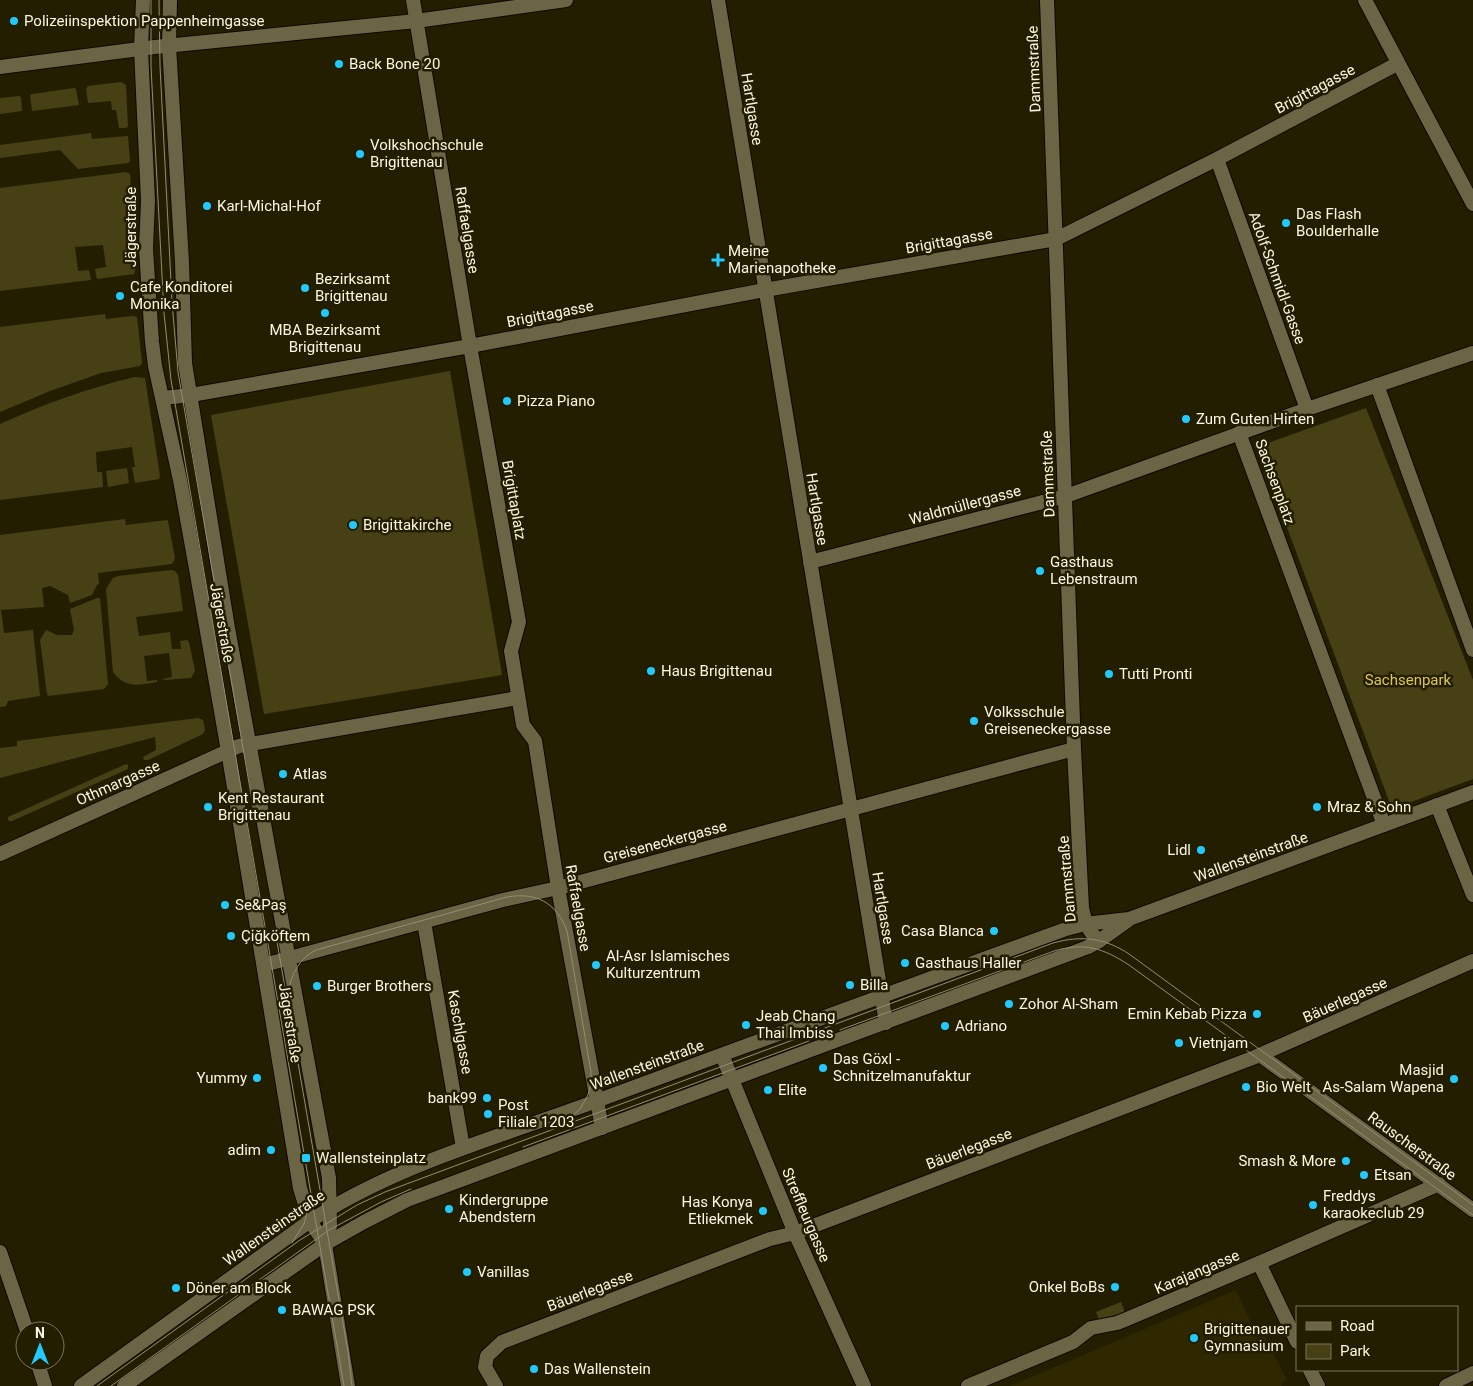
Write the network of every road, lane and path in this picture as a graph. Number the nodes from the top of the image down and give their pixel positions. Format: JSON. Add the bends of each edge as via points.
{"nodes":[{"id":1,"x":143,"y":0,"type":"edge"},
{"id":2,"x":170,"y":0,"type":"edge"},
{"id":3,"x":413,"y":0,"type":"edge"},
{"id":4,"x":566,"y":0,"type":"edge"},
{"id":5,"x":718,"y":0,"type":"edge"},
{"id":6,"x":1048,"y":0,"type":"edge"},
{"id":7,"x":1365,"y":0,"type":"edge"},
{"id":8,"x":416,"y":20,"type":"junction"},
{"id":9,"x":169,"y":46,"type":"junction"},
{"id":10,"x":141,"y":49,"type":"junction"},
{"id":11,"x":1398,"y":64,"type":"junction"},
{"id":12,"x":0,"y":67,"type":"edge"},
{"id":13,"x":1216,"y":159,"type":"junction"},
{"id":14,"x":1473,"y":204,"type":"edge"},
{"id":15,"x":1056,"y":239,"type":"junction"},
{"id":16,"x":765,"y":290,"type":"junction"},
{"id":17,"x":470,"y":346,"type":"junction"},
{"id":18,"x":1473,"y":353,"type":"edge"},
{"id":19,"x":1377,"y":385,"type":"junction"},
{"id":20,"x":191,"y":395,"type":"junction"},
{"id":21,"x":163,"y":398,"type":"junction"},
{"id":22,"x":1307,"y":409,"type":"junction"},
{"id":23,"x":1239,"y":433,"type":"junction"},
{"id":24,"x":1066,"y":496,"type":"junction"},
{"id":25,"x":810,"y":562,"type":"junction"},
{"id":26,"x":1473,"y":650,"type":"edge"},
{"id":27,"x":518,"y":698,"type":"junction"},
{"id":28,"x":249,"y":744,"type":"junction"},
{"id":29,"x":1074,"y":749,"type":"junction"},
{"id":30,"x":228,"y":751,"type":"junction"},
{"id":31,"x":1473,"y":792,"type":"edge"},
{"id":32,"x":1437,"y":805,"type":"junction"},
{"id":33,"x":850,"y":809,"type":"junction"},
{"id":34,"x":1384,"y":825,"type":"junction"},
{"id":35,"x":0,"y":854,"type":"edge"},
{"id":36,"x":1470,"y":878,"type":"edge"},
{"id":37,"x":558,"y":888,"type":"junction"},
{"id":38,"x":1473,"y":894,"type":"edge"},
{"id":39,"x":1129,"y":919,"type":"junction"},
{"id":40,"x":424,"y":922,"type":"junction"},
{"id":41,"x":1085,"y":924,"type":"junction"},
{"id":42,"x":1099,"y":941,"type":"junction"},
{"id":43,"x":289,"y":957,"type":"junction"},
{"id":44,"x":1473,"y":961,"type":"edge"},
{"id":45,"x":264,"y":965,"type":"junction"},
{"id":46,"x":881,"y":996,"type":"junction"},
{"id":47,"x":886,"y":1023,"type":"junction"},
{"id":48,"x":722,"y":1055,"type":"junction"},
{"id":49,"x":1260,"y":1055,"type":"junction"},
{"id":50,"x":732,"y":1080,"type":"junction"},
{"id":51,"x":597,"y":1101,"type":"junction"},
{"id":52,"x":602,"y":1128,"type":"junction"},
{"id":53,"x":463,"y":1148,"type":"junction"},
{"id":54,"x":1439,"y":1184,"type":"junction"},
{"id":55,"x":330,"y":1208,"type":"junction"},
{"id":56,"x":1473,"y":1210,"type":"edge"},
{"id":57,"x":310,"y":1221,"type":"junction"},
{"id":58,"x":795,"y":1234,"type":"junction"},
{"id":59,"x":325,"y":1244,"type":"junction"},
{"id":60,"x":0,"y":1252,"type":"edge"},
{"id":61,"x":1259,"y":1264,"type":"junction"},
{"id":62,"x":24,"y":1321,"type":"edge"},
{"id":63,"x":1296,"y":1340,"type":"edge"},
{"id":64,"x":40,"y":1371,"type":"edge"},
{"id":65,"x":1310,"y":1371,"type":"edge"},
{"id":66,"x":1473,"y":1373,"type":"edge"},
{"id":67,"x":45,"y":1386,"type":"edge"},
{"id":68,"x":81,"y":1386,"type":"edge"},
{"id":69,"x":124,"y":1386,"type":"edge"},
{"id":70,"x":348,"y":1386,"type":"edge"},
{"id":71,"x":496,"y":1386,"type":"edge"},
{"id":72,"x":864,"y":1386,"type":"edge"},
{"id":73,"x":968,"y":1386,"type":"edge"},
{"id":74,"x":1318,"y":1386,"type":"edge"},
{"id":75,"x":1446,"y":1386,"type":"edge"}],
"edges":[{"from":1,"to":10,"type":"street","name":"Jägerstraße"},
{"from":2,"to":9,"type":"street","name":"Jägerstraße"},
{"from":3,"to":8,"type":"street","name":"Raffaelgasse"},
{"from":4,"to":8,"type":"street"},
{"from":5,"to":16,"type":"street","name":"Hartlgasse"},
{"from":6,"to":15,"type":"street","name":"Dammstraße"},
{"from":7,"to":11,"type":"street"},
{"from":8,"to":9,"type":"street"},
{"from":8,"to":17,"type":"street","name":"Raffaelgasse"},
{"from":9,"to":10,"type":"street"},
{"from":9,"to":20,"type":"street","name":"Jägerstraße","via":[[185,363]]},
{"from":10,"to":12,"type":"street"},
{"from":10,"to":21,"type":"street","name":"Jägerstraße","via":[[150,324]]},
{"from":11,"to":13,"type":"street","name":"Brigittagasse"},
{"from":11,"to":14,"type":"street"},
{"from":13,"to":15,"type":"street","name":"Brigittagasse"},
{"from":13,"to":22,"type":"street","name":"Adolf-Schmidl-Gasse"},
{"from":15,"to":16,"type":"street","name":"Brigittagasse"},
{"from":15,"to":24,"type":"street","name":"Dammstraße"},
{"from":16,"to":17,"type":"street","name":"Brigittagasse"},
{"from":16,"to":25,"type":"street","name":"Hartlgasse"},
{"from":17,"to":20,"type":"street"},
{"from":17,"to":27,"type":"street","name":"Brigittaplatz","via":[[519,622],[511,651]]},
{"from":18,"to":19,"type":"street"},
{"from":19,"to":22,"type":"street","name":"Sachsenplatz"},
{"from":19,"to":26,"type":"street"},
{"from":20,"to":21,"type":"street"},
{"from":20,"to":28,"type":"street","name":"Jägerstraße"},
{"from":21,"to":30,"type":"street","name":"Jägerstraße"},
{"from":22,"to":23,"type":"street","name":"Sachsenplatz"},
{"from":23,"to":24,"type":"street","name":"Waldmüllergasse"},
{"from":23,"to":34,"type":"street","name":"Sachsenplatz"},
{"from":24,"to":25,"type":"street","name":"Waldmüllergasse"},
{"from":24,"to":29,"type":"street","name":"Dammstraße"},
{"from":25,"to":33,"type":"street","name":"Hartlgasse"},
{"from":27,"to":28,"type":"street"},
{"from":27,"to":37,"type":"street","name":"Raffaelgasse","via":[[523,725],[535,741]]},
{"from":28,"to":30,"type":"street","name":"Othmargasse"},
{"from":28,"to":43,"type":"street","name":"Jägerstraße"},
{"from":29,"to":33,"type":"street","name":"Greiseneckergasse"},
{"from":29,"to":41,"type":"street","name":"Dammstraße"},
{"from":30,"to":35,"type":"street","name":"Othmargasse"},
{"from":30,"to":45,"type":"street","name":"Jägerstraße"},
{"from":31,"to":32,"type":"street"},
{"from":32,"to":34,"type":"street"},
{"from":32,"to":36,"type":"street"},
{"from":33,"to":37,"type":"street","name":"Greiseneckergasse"},
{"from":33,"to":46,"type":"street","name":"Hartlgasse"},
{"from":34,"to":39,"type":"street","name":"Wallensteinstraße"},
{"from":36,"to":38,"type":"street"},
{"from":37,"to":40,"type":"street","name":"Greiseneckergasse"},
{"from":37,"to":51,"type":"street","name":"Raffaelgasse"},
{"from":39,"to":41,"type":"street","name":"Wallensteinstraße"},
{"from":39,"to":42,"type":"street","name":"Wallensteinstraße"},
{"from":40,"to":43,"type":"street","name":"Greiseneckergasse"},
{"from":40,"to":53,"type":"street","name":"Kaschlgasse"},
{"from":41,"to":42,"type":"street","name":"Dammstraße"},
{"from":41,"to":46,"type":"street","name":"Wallensteinstraße","via":[[1066,928]]},
{"from":42,"to":47,"type":"street","name":"Wallensteinstraße"},
{"from":43,"to":45,"type":"street","name":"Greiseneckergasse"},
{"from":43,"to":55,"type":"street","name":"Jägerstraße","via":[[329,1178]]},
{"from":44,"to":49,"type":"street","name":"Bäuerlegasse"},
{"from":45,"to":57,"type":"street","name":"Jägerstraße","via":[[300,1188]]},
{"from":46,"to":47,"type":"street","name":"Hartlgasse"},
{"from":46,"to":48,"type":"street","name":"Wallensteinstraße"},
{"from":47,"to":50,"type":"street","name":"Wallensteinstraße"},
{"from":48,"to":50,"type":"street","name":"Streffleurgasse"},
{"from":48,"to":51,"type":"street","name":"Wallensteinstraße"},
{"from":49,"to":54,"type":"street","name":"Rauscherstraße"},
{"from":49,"to":58,"type":"street","name":"Bäuerlegasse"},
{"from":50,"to":52,"type":"street","name":"Wallensteinstraße"},
{"from":50,"to":58,"type":"street","name":"Streffleurgasse"},
{"from":51,"to":52,"type":"street","name":"Raffaelgasse"},
{"from":51,"to":53,"type":"street","name":"Wallensteinstraße"},
{"from":52,"to":59,"type":"street","name":"Wallensteinstraße","via":[[407,1200]]},
{"from":53,"to":55,"type":"street","name":"Wallensteinstraße","via":[[406,1170]]},
{"from":54,"to":56,"type":"street","name":"Rauscherstraße"},
{"from":54,"to":61,"type":"street","name":"Karajangasse"},
{"from":55,"to":57,"type":"street","name":"Wallensteinstraße"},
{"from":55,"to":59,"type":"street","name":"Jägerstraße"},
{"from":57,"to":59,"type":"street","name":"Jägerstraße"},
{"from":57,"to":68,"type":"street","name":"Wallensteinstraße"},
{"from":58,"to":71,"type":"street","name":"Bäuerlegasse","via":[[770,1239],[502,1342],[487,1356],[485,1367]]},
{"from":58,"to":72,"type":"street","name":"Streffleurgasse"},
{"from":59,"to":69,"type":"street","name":"Wallensteinstraße"},
{"from":59,"to":70,"type":"street","name":"Jägerstraße"},
{"from":60,"to":62,"type":"street"},
{"from":61,"to":63,"type":"street"},
{"from":61,"to":73,"type":"street","name":"Karajangasse","via":[[1117,1323],[1091,1328],[1073,1342]]},
{"from":64,"to":67,"type":"street"},
{"from":65,"to":74,"type":"street"},
{"from":66,"to":75,"type":"street"}]}
